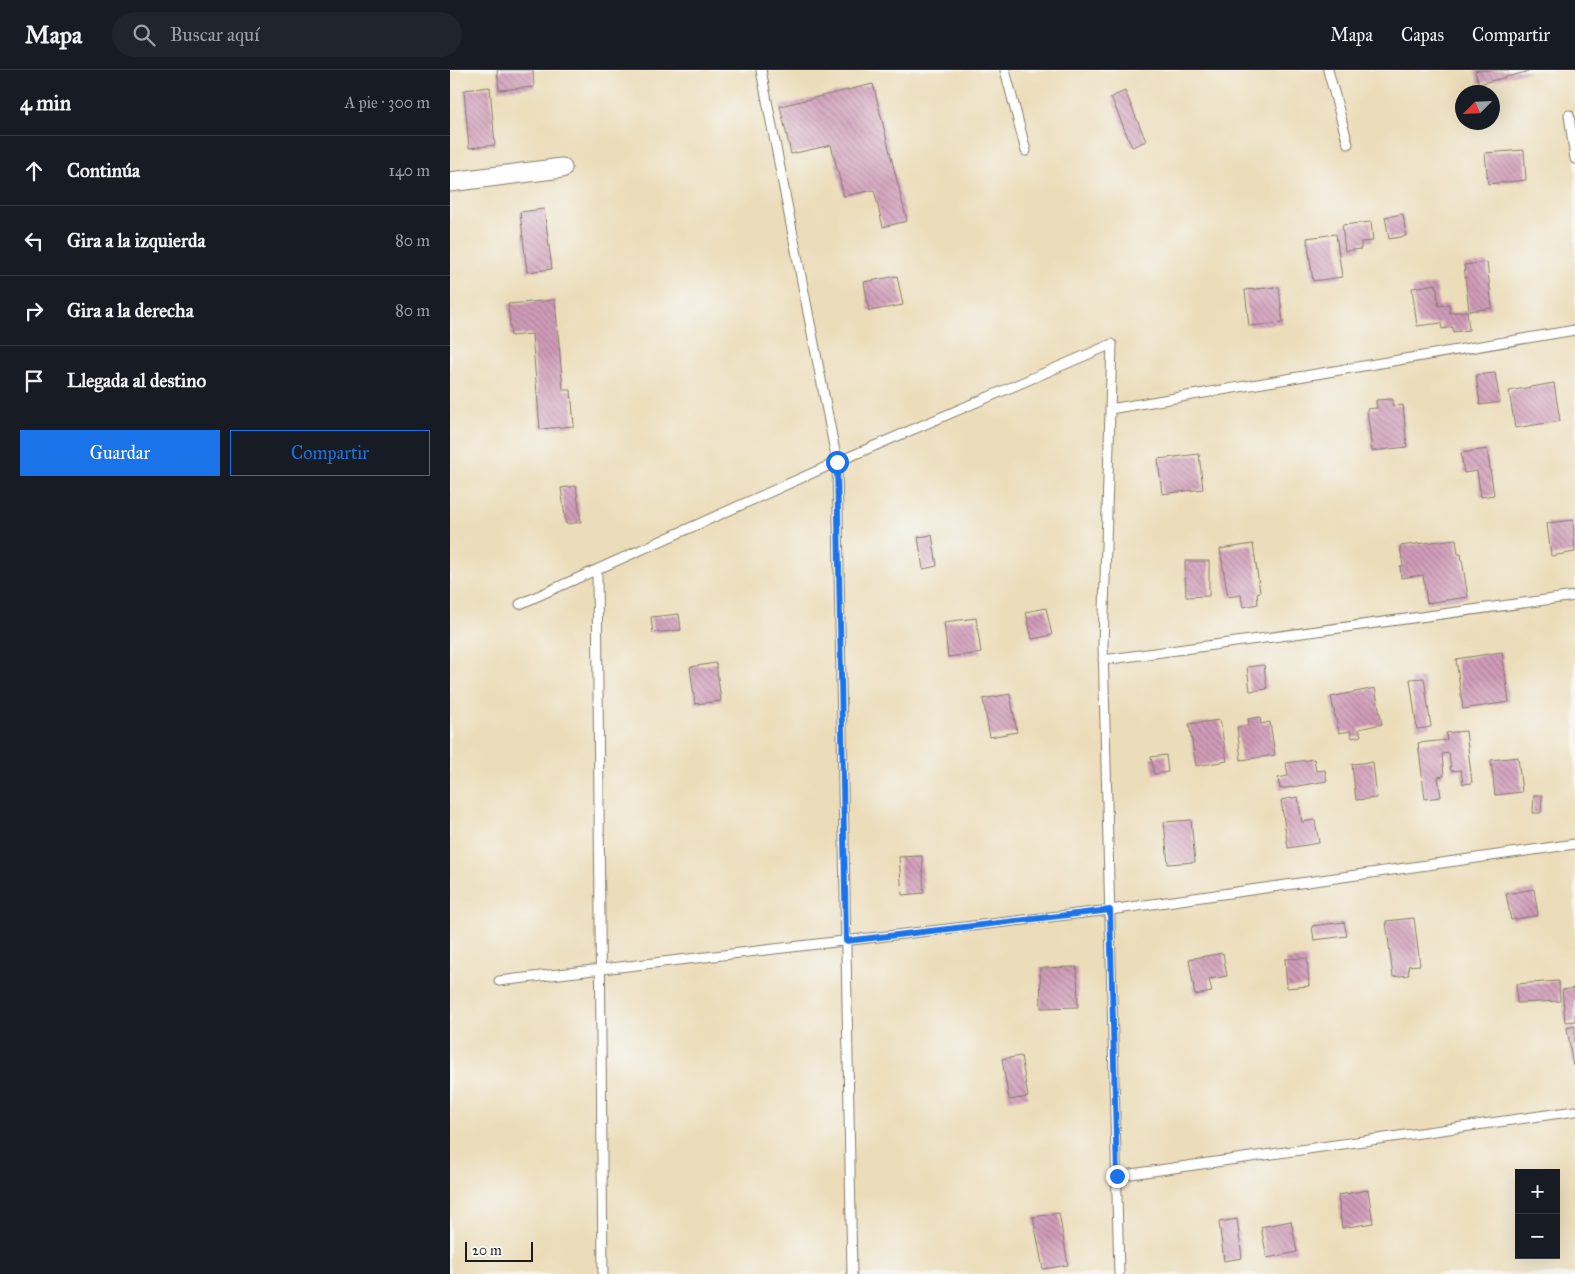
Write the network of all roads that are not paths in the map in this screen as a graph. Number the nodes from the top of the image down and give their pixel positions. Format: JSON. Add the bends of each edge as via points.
{"nodes":[{"id":1,"x":761,"y":70,"type":"edge"},
{"id":2,"x":1004,"y":70,"type":"edge"},
{"id":3,"x":1328,"y":70,"type":"edge"},
{"id":4,"x":1569,"y":115,"type":"dead end"},
{"id":5,"x":1348,"y":144,"type":"dead end"},
{"id":6,"x":1026,"y":151,"type":"dead end"},
{"id":7,"x":1575,"y":159,"type":"edge"},
{"id":8,"x":562,"y":168,"type":"dead end"},
{"id":9,"x":450,"y":182,"type":"edge"},
{"id":10,"x":1575,"y":330,"type":"edge"},
{"id":11,"x":1110,"y":408,"type":"junction"},
{"id":12,"x":837,"y":462,"type":"junction"},
{"id":13,"x":597,"y":570,"type":"junction"},
{"id":14,"x":1575,"y":596,"type":"edge"},
{"id":15,"x":520,"y":604,"type":"dead end"},
{"id":16,"x":1103,"y":660,"type":"junction"},
{"id":17,"x":1575,"y":844,"type":"edge"},
{"id":18,"x":1110,"y":910,"type":"junction"},
{"id":19,"x":846,"y":941,"type":"junction"},
{"id":20,"x":600,"y":970,"type":"junction"},
{"id":21,"x":499,"y":981,"type":"dead end"},
{"id":22,"x":1575,"y":1112,"type":"edge"},
{"id":23,"x":1117,"y":1176,"type":"junction"},
{"id":24,"x":603,"y":1274,"type":"edge"},
{"id":25,"x":852,"y":1274,"type":"edge"},
{"id":26,"x":1119,"y":1274,"type":"edge"}],
"edges":[{"from":1,"to":12,"type":"lane"},
{"from":2,"to":6,"type":"lane"},
{"from":3,"to":5,"type":"lane"},
{"from":4,"to":7,"type":"lane"},
{"from":8,"to":9,"type":"street"},
{"from":10,"to":11,"type":"lane"},
{"from":11,"to":12,"type":"lane","via":[[1112,344]]},
{"from":11,"to":16,"type":"lane"},
{"from":12,"to":13,"type":"lane"},
{"from":12,"to":19,"type":"lane"},
{"from":13,"to":15,"type":"lane"},
{"from":13,"to":20,"type":"lane"},
{"from":14,"to":16,"type":"lane"},
{"from":16,"to":18,"type":"lane"},
{"from":17,"to":18,"type":"lane"},
{"from":18,"to":19,"type":"lane"},
{"from":18,"to":23,"type":"lane"},
{"from":19,"to":20,"type":"lane"},
{"from":19,"to":25,"type":"lane"},
{"from":20,"to":21,"type":"lane"},
{"from":20,"to":24,"type":"lane"},
{"from":22,"to":23,"type":"lane"},
{"from":23,"to":26,"type":"lane"}]}
